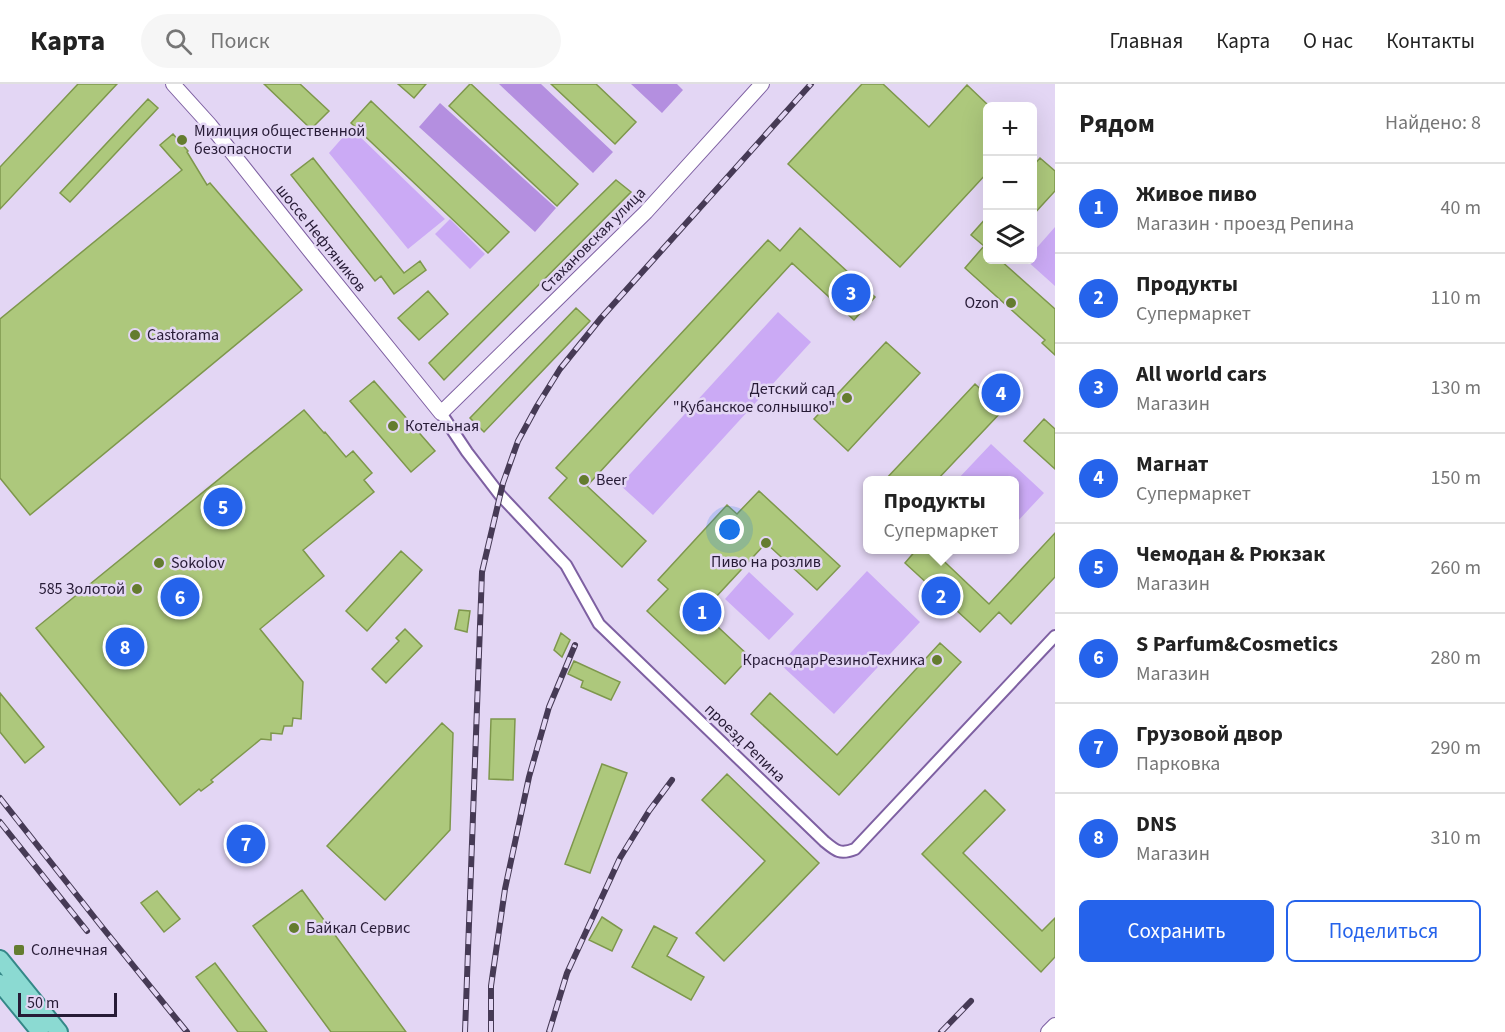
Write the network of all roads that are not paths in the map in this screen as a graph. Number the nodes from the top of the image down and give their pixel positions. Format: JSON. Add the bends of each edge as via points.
{"nodes":[{"id":1,"x":174,"y":84,"type":"edge"},
{"id":2,"x":762,"y":84,"type":"edge"},
{"id":3,"x":441,"y":413,"type":"junction"},
{"id":4,"x":1055,"y":636,"type":"edge"},
{"id":5,"x":0,"y":959,"type":"edge"},
{"id":6,"x":0,"y":983,"type":"edge"},
{"id":7,"x":1055,"y":1025,"type":"edge"},
{"id":8,"x":40,"y":1032,"type":"edge"},
{"id":9,"x":59,"y":1032,"type":"edge"},
{"id":10,"x":1048,"y":1032,"type":"edge"}],
"edges":[{"from":1,"to":3,"type":"street","name":"шоссе Нефтяников"},
{"from":2,"to":3,"type":"street","name":"Стахановская улица","via":[[646,212]]},
{"from":3,"to":4,"type":"street","name":"проезд Репина","via":[[500,495],[566,565],[599,624],[837,851],[855,849]]},
{"from":5,"to":9,"type":"main road"},
{"from":6,"to":8,"type":"main road"},
{"from":7,"to":10,"type":"street"}]}
